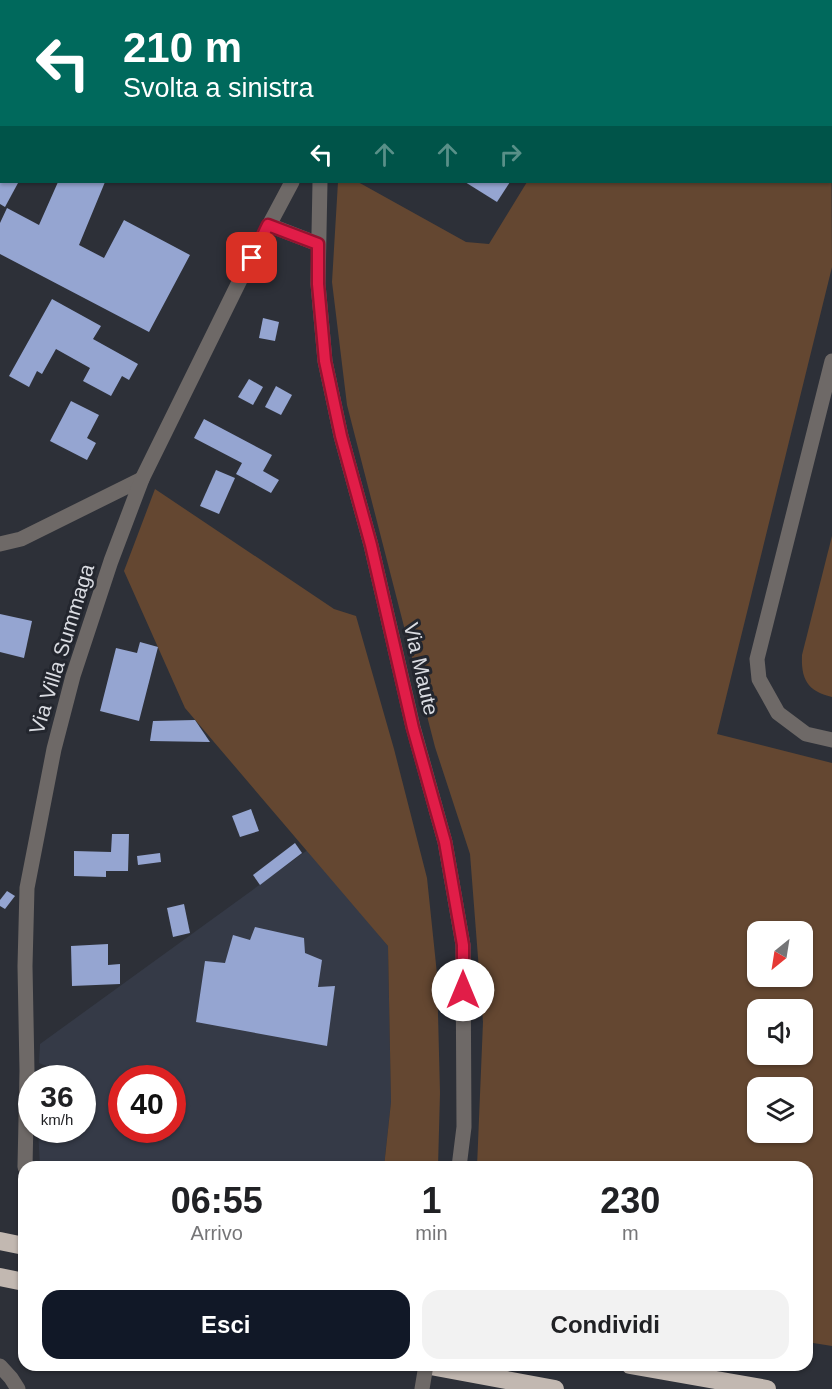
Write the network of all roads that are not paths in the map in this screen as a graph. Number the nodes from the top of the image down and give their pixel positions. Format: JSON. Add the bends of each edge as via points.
{"nodes":[{"id":1,"x":290,"y":183,"type":"edge"},
{"id":2,"x":320,"y":183,"type":"edge"},
{"id":3,"x":268,"y":225,"type":"junction"},
{"id":4,"x":318,"y":244,"type":"junction"},
{"id":5,"x":832,"y":361,"type":"edge"},
{"id":6,"x":142,"y":479,"type":"junction"},
{"id":7,"x":0,"y":544,"type":"edge"},
{"id":8,"x":832,"y":740,"type":"edge"},
{"id":9,"x":25,"y":1161,"type":"edge"},
{"id":10,"x":460,"y":1161,"type":"edge"},
{"id":11,"x":0,"y":1241,"type":"edge"},
{"id":12,"x":18,"y":1245,"type":"edge"},
{"id":13,"x":0,"y":1277,"type":"edge"},
{"id":14,"x":18,"y":1281,"type":"edge"},
{"id":15,"x":0,"y":1366,"type":"edge"},
{"id":16,"x":425,"y":1371,"type":"edge"},
{"id":17,"x":458,"y":1371,"type":"edge"},
{"id":18,"x":664,"y":1371,"type":"edge"},
{"id":19,"x":18,"y":1389,"type":"edge"},
{"id":20,"x":422,"y":1389,"type":"edge"},
{"id":21,"x":555,"y":1389,"type":"edge"},
{"id":22,"x":767,"y":1389,"type":"edge"}],
"edges":[{"from":1,"to":3,"type":"street","name":"Via Villa Summaga"},
{"from":2,"to":4,"type":"street","name":"Via Maute"},
{"from":3,"to":4,"type":"street"},
{"from":3,"to":6,"type":"street","name":"Via Villa Summaga"},
{"from":4,"to":10,"type":"street","name":"Via Maute","via":[[325,361],[413,728],[445,842],[463,945],[464,1126]]},
{"from":5,"to":8,"type":"street","via":[[757,659],[759,679],[778,713],[806,734]]},
{"from":6,"to":7,"type":"street","via":[[21,539]]},
{"from":6,"to":9,"type":"street","name":"Via Villa Summaga","via":[[73,676],[54,749],[27,888]]},
{"from":11,"to":12,"type":"highway"},
{"from":13,"to":14,"type":"highway"},
{"from":15,"to":19,"type":"street"},
{"from":16,"to":20,"type":"street","bridge":true},
{"from":17,"to":21,"type":"highway"},
{"from":18,"to":22,"type":"highway"}]}
